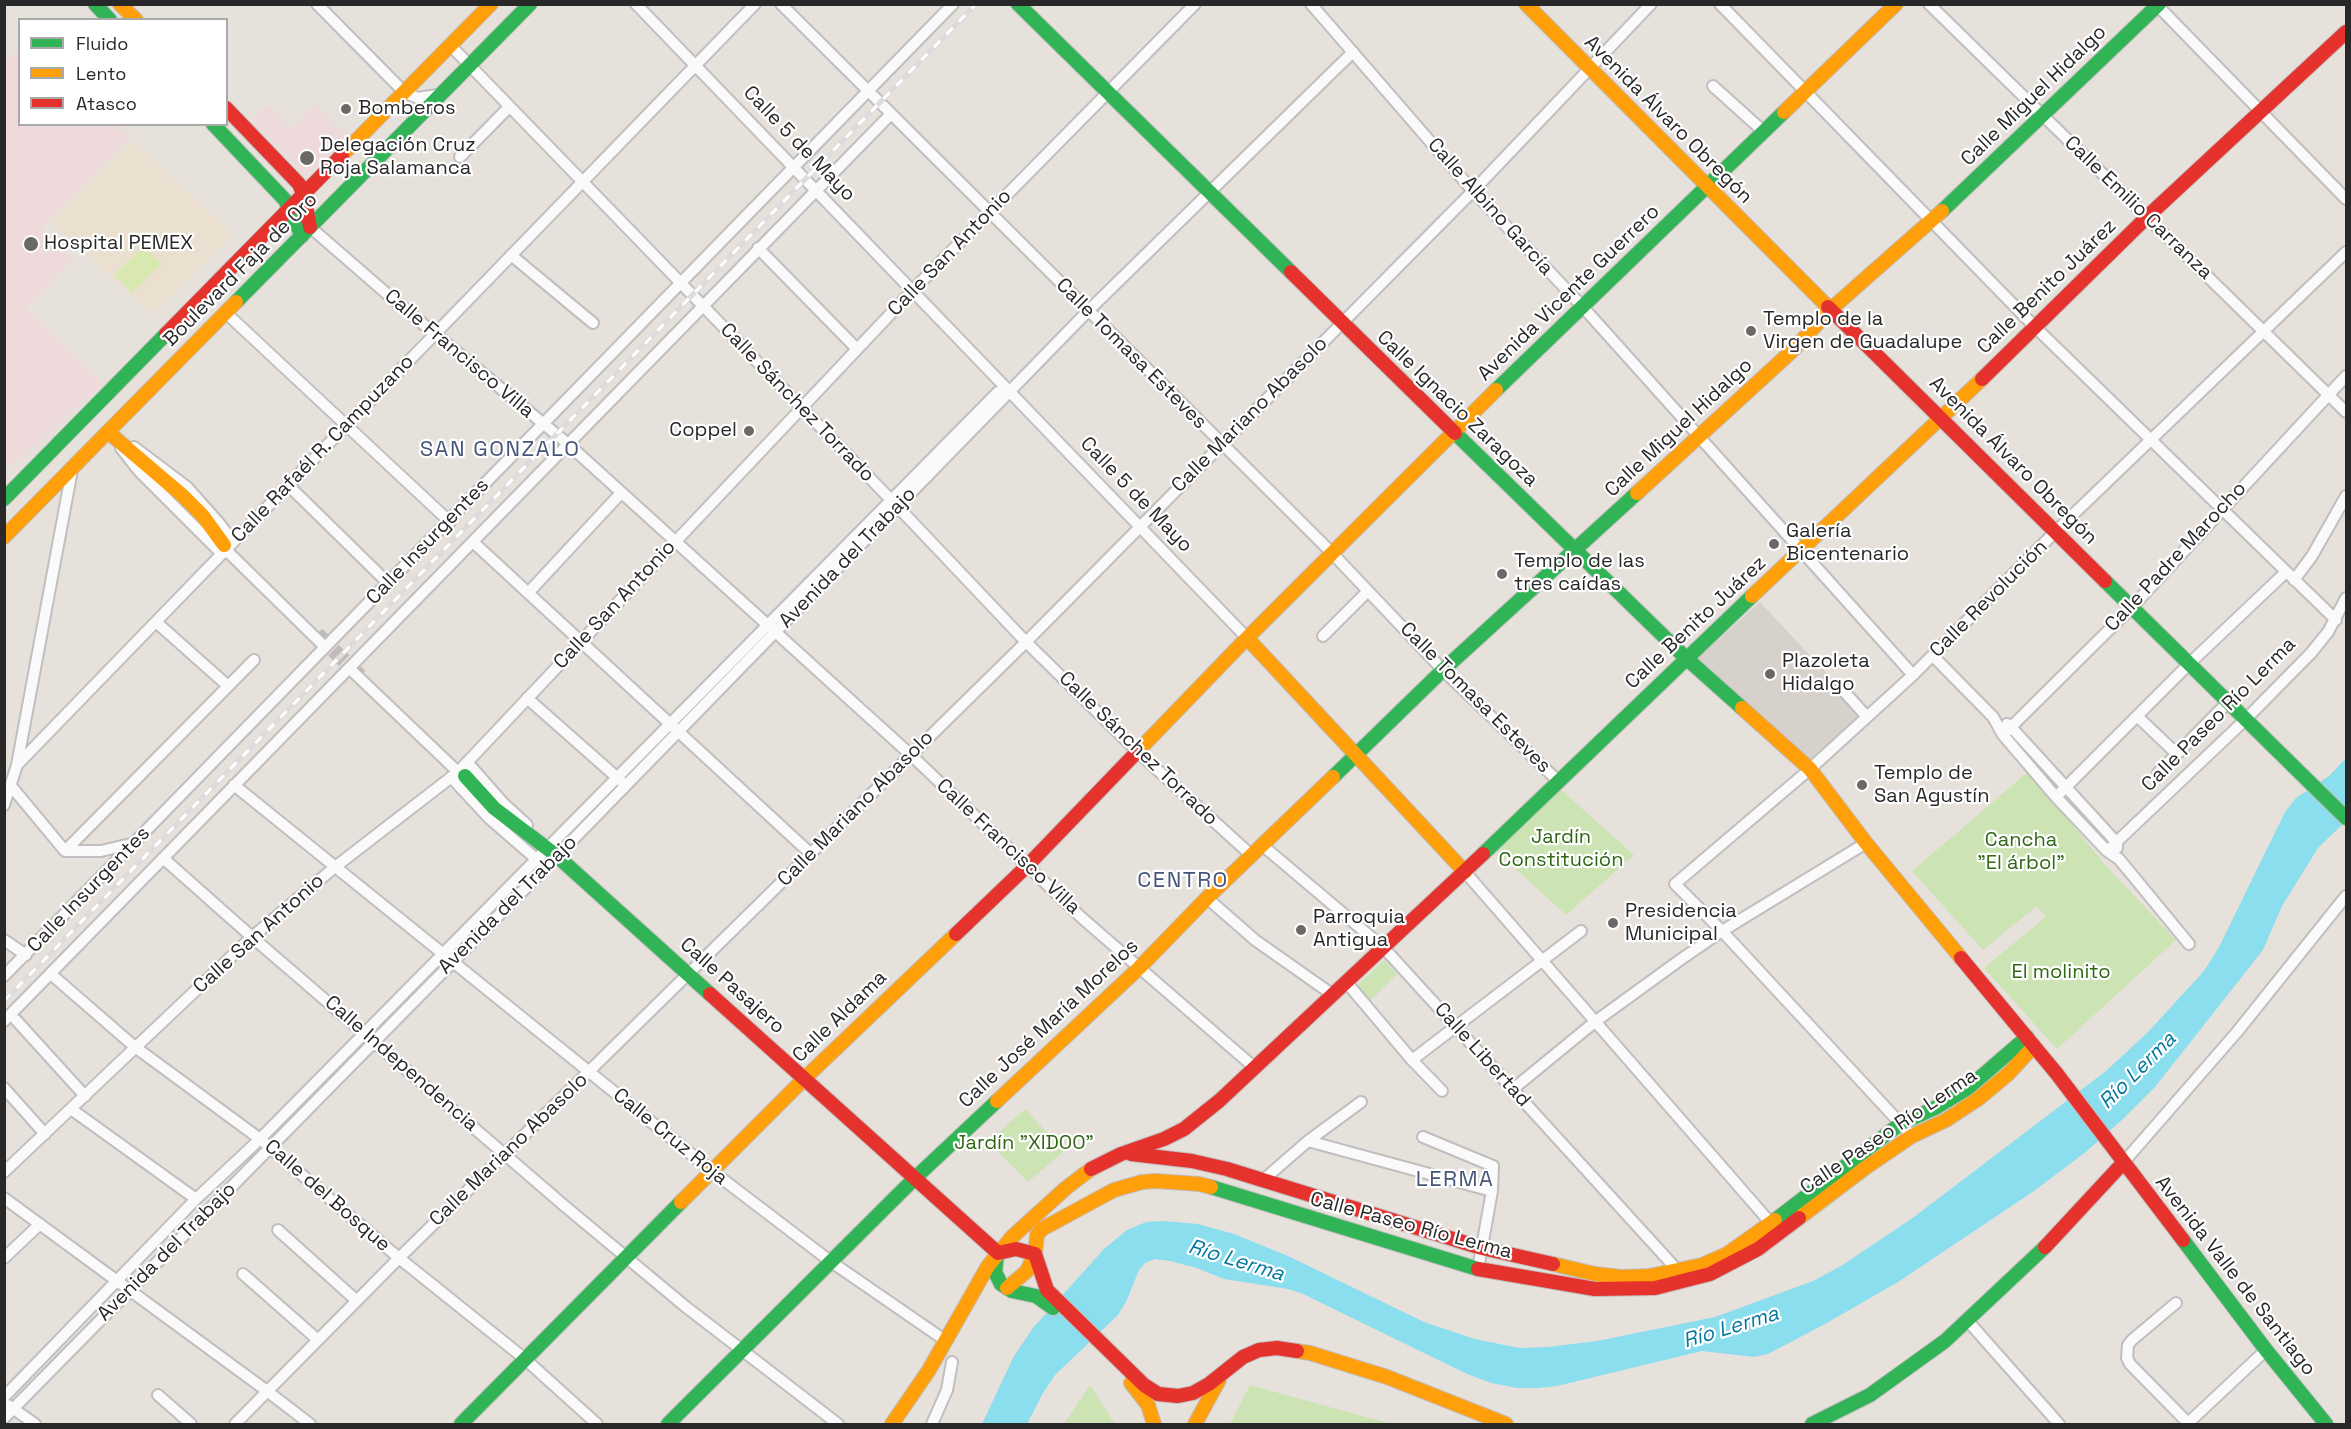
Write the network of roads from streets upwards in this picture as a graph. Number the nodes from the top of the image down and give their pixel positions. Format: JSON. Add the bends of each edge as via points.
{"nodes":[{"id":1,"x":95,"y":4,"type":"edge"},
{"id":2,"x":120,"y":4,"type":"edge"},
{"id":3,"x":317,"y":4,"type":"edge"},
{"id":4,"x":491,"y":4,"type":"edge"},
{"id":5,"x":530,"y":4,"type":"edge"},
{"id":6,"x":636,"y":4,"type":"edge"},
{"id":7,"x":755,"y":4,"type":"edge"},
{"id":8,"x":781,"y":4,"type":"edge"},
{"id":9,"x":953,"y":4,"type":"edge"},
{"id":10,"x":1018,"y":4,"type":"edge"},
{"id":11,"x":1195,"y":4,"type":"edge"},
{"id":12,"x":1311,"y":4,"type":"edge"},
{"id":13,"x":1526,"y":4,"type":"edge"},
{"id":14,"x":1651,"y":4,"type":"edge"},
{"id":15,"x":1720,"y":4,"type":"edge"},
{"id":16,"x":1896,"y":4,"type":"edge"},
{"id":17,"x":1929,"y":4,"type":"edge"},
{"id":18,"x":2158,"y":5,"type":"edge"},
{"id":19,"x":108,"y":18,"type":"edge"},
{"id":20,"x":134,"y":18,"type":"edge"},
{"id":21,"x":2346,"y":32,"type":"edge"},
{"id":22,"x":451,"y":46,"type":"junction"},
{"id":23,"x":1353,"y":52,"type":"junction"},
{"id":24,"x":696,"y":65,"type":"junction"},
{"id":25,"x":470,"y":66,"type":"junction"},
{"id":26,"x":1589,"y":69,"type":"junction"},
{"id":27,"x":1713,"y":86,"type":"dead end"},
{"id":28,"x":445,"y":90,"type":"junction"},
{"id":29,"x":868,"y":92,"type":"junction"},
{"id":30,"x":1107,"y":92,"type":"junction"},
{"id":31,"x":1806,"y":92,"type":"junction"},
{"id":32,"x":405,"y":93,"type":"junction"},
{"id":33,"x":509,"y":107,"type":"junction"},
{"id":34,"x":228,"y":110,"type":"edge"},
{"id":35,"x":2261,"y":112,"type":"junction"},
{"id":36,"x":890,"y":114,"type":"junction"},
{"id":37,"x":2042,"y":115,"type":"junction"},
{"id":38,"x":215,"y":126,"type":"edge"},
{"id":39,"x":1764,"y":132,"type":"junction"},
{"id":40,"x":357,"y":141,"type":"junction"},
{"id":41,"x":460,"y":157,"type":"dead end"},
{"id":42,"x":377,"y":159,"type":"junction"},
{"id":43,"x":795,"y":167,"type":"junction"},
{"id":44,"x":582,"y":183,"type":"junction"},
{"id":45,"x":1707,"y":188,"type":"junction"},
{"id":46,"x":816,"y":189,"type":"junction"},
{"id":47,"x":1473,"y":190,"type":"junction"},
{"id":48,"x":1208,"y":192,"type":"junction"},
{"id":49,"x":304,"y":196,"type":"junction"},
{"id":50,"x":2346,"y":200,"type":"edge"},
{"id":51,"x":290,"y":210,"type":"junction"},
{"id":52,"x":988,"y":213,"type":"junction"},
{"id":53,"x":2147,"y":217,"type":"junction"},
{"id":54,"x":1931,"y":221,"type":"junction"},
{"id":55,"x":306,"y":231,"type":"junction"},
{"id":56,"x":758,"y":248,"type":"junction"},
{"id":57,"x":2346,"y":252,"type":"edge"},
{"id":58,"x":511,"y":255,"type":"junction"},
{"id":59,"x":681,"y":283,"type":"junction"},
{"id":60,"x":913,"y":290,"type":"junction"},
{"id":61,"x":702,"y":305,"type":"junction"},
{"id":62,"x":1582,"y":306,"type":"junction"},
{"id":63,"x":1831,"y":309,"type":"junction"},
{"id":64,"x":191,"y":310,"type":"junction"},
{"id":65,"x":1088,"y":311,"type":"junction"},
{"id":66,"x":226,"y":313,"type":"junction"},
{"id":67,"x":593,"y":323,"type":"dead end"},
{"id":68,"x":1341,"y":323,"type":"junction"},
{"id":69,"x":2034,"y":326,"type":"junction"},
{"id":70,"x":2263,"y":331,"type":"junction"},
{"id":71,"x":435,"y":334,"type":"junction"},
{"id":72,"x":201,"y":337,"type":"junction"},
{"id":73,"x":857,"y":349,"type":"junction"},
{"id":74,"x":2346,"y":376,"type":"edge"},
{"id":75,"x":1009,"y":391,"type":"junction"},
{"id":76,"x":2329,"y":394,"type":"junction"},
{"id":77,"x":105,"y":398,"type":"junction"},
{"id":78,"x":801,"y":407,"type":"junction"},
{"id":79,"x":2346,"y":412,"type":"edge"},
{"id":80,"x":1942,"y":418,"type":"junction"},
{"id":81,"x":543,"y":423,"type":"junction"},
{"id":82,"x":346,"y":425,"type":"junction"},
{"id":83,"x":108,"y":432,"type":"junction"},
{"id":84,"x":1452,"y":432,"type":"junction"},
{"id":85,"x":1698,"y":437,"type":"junction"},
{"id":86,"x":2150,"y":440,"type":"junction"},
{"id":87,"x":1221,"y":444,"type":"junction"},
{"id":88,"x":569,"y":445,"type":"junction"},
{"id":89,"x":72,"y":468,"type":"junction"},
{"id":90,"x":33,"y":470,"type":"junction"},
{"id":91,"x":288,"y":486,"type":"junction"},
{"id":92,"x":621,"y":493,"type":"junction"},
{"id":93,"x":2346,"y":496,"type":"edge"},
{"id":94,"x":4,"y":499,"type":"edge"},
{"id":95,"x":895,"y":504,"type":"junction"},
{"id":96,"x":2221,"y":509,"type":"junction"},
{"id":97,"x":450,"y":522,"type":"junction"},
{"id":98,"x":1139,"y":526,"type":"junction"},
{"id":99,"x":2056,"y":531,"type":"junction"},
{"id":100,"x":4,"y":537,"type":"edge"},
{"id":101,"x":675,"y":541,"type":"junction"},
{"id":102,"x":473,"y":542,"type":"junction"},
{"id":103,"x":226,"y":548,"type":"junction"},
{"id":104,"x":1575,"y":551,"type":"junction"},
{"id":105,"x":1800,"y":552,"type":"junction"},
{"id":106,"x":1332,"y":553,"type":"junction"},
{"id":107,"x":2290,"y":576,"type":"junction"},
{"id":108,"x":389,"y":584,"type":"junction"},
{"id":109,"x":1368,"y":591,"type":"junction"},
{"id":110,"x":528,"y":593,"type":"junction"},
{"id":111,"x":2346,"y":598,"type":"edge"},
{"id":112,"x":2133,"y":606,"type":"junction"},
{"id":113,"x":2336,"y":620,"type":"junction"},
{"id":114,"x":156,"y":622,"type":"junction"},
{"id":115,"x":772,"y":629,"type":"junction"},
{"id":116,"x":1323,"y":636,"type":"dead end"},
{"id":117,"x":1247,"y":638,"type":"junction"},
{"id":118,"x":580,"y":641,"type":"junction"},
{"id":119,"x":1026,"y":642,"type":"junction"},
{"id":120,"x":325,"y":647,"type":"junction"},
{"id":121,"x":1933,"y":656,"type":"junction"},
{"id":122,"x":1686,"y":658,"type":"junction"},
{"id":123,"x":254,"y":660,"type":"dead end"},
{"id":124,"x":2190,"y":663,"type":"junction"},
{"id":125,"x":349,"y":668,"type":"junction"},
{"id":126,"x":1443,"y":670,"type":"junction"},
{"id":127,"x":1913,"y":675,"type":"junction"},
{"id":128,"x":228,"y":686,"type":"junction"},
{"id":129,"x":1841,"y":688,"type":"dead end"},
{"id":130,"x":527,"y":698,"type":"junction"},
{"id":131,"x":2229,"y":701,"type":"junction"},
{"id":132,"x":2137,"y":716,"type":"junction"},
{"id":133,"x":1867,"y":717,"type":"junction"},
{"id":134,"x":1993,"y":717,"type":"junction"},
{"id":135,"x":2247,"y":718,"type":"junction"},
{"id":136,"x":2012,"y":727,"type":"junction"},
{"id":137,"x":674,"y":728,"type":"junction"},
{"id":138,"x":2003,"y":735,"type":"junction"},
{"id":139,"x":1139,"y":753,"type":"junction"},
{"id":140,"x":2177,"y":754,"type":"junction"},
{"id":141,"x":911,"y":755,"type":"junction"},
{"id":142,"x":1356,"y":755,"type":"junction"},
{"id":143,"x":16,"y":765,"type":"junction"},
{"id":144,"x":1810,"y":769,"type":"junction"},
{"id":145,"x":460,"y":772,"type":"junction"},
{"id":146,"x":2158,"y":773,"type":"dead end"},
{"id":147,"x":622,"y":781,"type":"junction"},
{"id":148,"x":1558,"y":781,"type":"junction"},
{"id":149,"x":234,"y":785,"type":"junction"},
{"id":150,"x":11,"y":786,"type":"junction"},
{"id":151,"x":2066,"y":787,"type":"junction"},
{"id":152,"x":2056,"y":796,"type":"junction"},
{"id":153,"x":4,"y":805,"type":"edge"},
{"id":154,"x":2346,"y":818,"type":"edge"},
{"id":155,"x":135,"y":843,"type":"junction"},
{"id":156,"x":1866,"y":843,"type":"junction"},
{"id":157,"x":2116,"y":843,"type":"junction"},
{"id":158,"x":1262,"y":845,"type":"junction"},
{"id":159,"x":65,"y":850,"type":"junction"},
{"id":160,"x":101,"y":851,"type":"junction"},
{"id":161,"x":2108,"y":851,"type":"junction"},
{"id":162,"x":550,"y":852,"type":"junction"},
{"id":163,"x":811,"y":854,"type":"junction"},
{"id":164,"x":1251,"y":855,"type":"junction"},
{"id":165,"x":163,"y":858,"type":"junction"},
{"id":166,"x":2119,"y":859,"type":"junction"},
{"id":167,"x":112,"y":866,"type":"junction"},
{"id":168,"x":335,"y":867,"type":"junction"},
{"id":169,"x":1026,"y":867,"type":"junction"},
{"id":170,"x":1465,"y":872,"type":"junction"},
{"id":171,"x":2346,"y":896,"type":"edge"},
{"id":172,"x":1207,"y":898,"type":"junction"},
{"id":173,"x":1581,"y":931,"type":"dead end"},
{"id":174,"x":1722,"y":932,"type":"junction"},
{"id":175,"x":252,"y":937,"type":"junction"},
{"id":176,"x":4,"y":940,"type":"edge"},
{"id":177,"x":2190,"y":944,"type":"dead end"},
{"id":178,"x":1384,"y":948,"type":"junction"},
{"id":179,"x":26,"y":954,"type":"junction"},
{"id":180,"x":448,"y":958,"type":"junction"},
{"id":181,"x":1542,"y":961,"type":"junction"},
{"id":182,"x":1139,"y":968,"type":"junction"},
{"id":183,"x":689,"y":973,"type":"junction"},
{"id":184,"x":51,"y":975,"type":"junction"},
{"id":185,"x":4,"y":976,"type":"edge"},
{"id":186,"x":1347,"y":983,"type":"junction"},
{"id":187,"x":1333,"y":995,"type":"junction"},
{"id":188,"x":16,"y":1020,"type":"dead end"},
{"id":189,"x":1596,"y":1021,"type":"junction"},
{"id":190,"x":4,"y":1022,"type":"edge"},
{"id":191,"x":1456,"y":1027,"type":"junction"},
{"id":192,"x":366,"y":1033,"type":"junction"},
{"id":193,"x":375,"y":1041,"type":"junction"},
{"id":194,"x":2030,"y":1041,"type":"junction"},
{"id":195,"x":135,"y":1047,"type":"junction"},
{"id":196,"x":1412,"y":1060,"type":"junction"},
{"id":197,"x":1255,"y":1068,"type":"junction"},
{"id":198,"x":590,"y":1072,"type":"junction"},
{"id":199,"x":805,"y":1077,"type":"junction"},
{"id":200,"x":4,"y":1088,"type":"edge"},
{"id":201,"x":1513,"y":1089,"type":"junction"},
{"id":202,"x":1442,"y":1091,"type":"dead end"},
{"id":203,"x":85,"y":1096,"type":"junction"},
{"id":204,"x":1361,"y":1102,"type":"dead end"},
{"id":205,"x":71,"y":1109,"type":"junction"},
{"id":206,"x":1900,"y":1124,"type":"junction"},
{"id":207,"x":45,"y":1134,"type":"junction"},
{"id":208,"x":1912,"y":1136,"type":"junction"},
{"id":209,"x":1423,"y":1137,"type":"dead end"},
{"id":210,"x":261,"y":1139,"type":"junction"},
{"id":211,"x":1308,"y":1141,"type":"junction"},
{"id":212,"x":270,"y":1148,"type":"junction"},
{"id":213,"x":506,"y":1154,"type":"junction"},
{"id":214,"x":1121,"y":1154,"type":"junction"},
{"id":215,"x":2123,"y":1163,"type":"junction"},
{"id":216,"x":4,"y":1172,"type":"edge"},
{"id":217,"x":712,"y":1172,"type":"junction"},
{"id":218,"x":915,"y":1178,"type":"junction"},
{"id":219,"x":1262,"y":1181,"type":"junction"},
{"id":220,"x":1492,"y":1191,"type":"junction"},
{"id":221,"x":4,"y":1198,"type":"edge"},
{"id":222,"x":196,"y":1199,"type":"junction"},
{"id":223,"x":1049,"y":1204,"type":"junction"},
{"id":224,"x":40,"y":1224,"type":"junction"},
{"id":225,"x":1775,"y":1228,"type":"junction"},
{"id":226,"x":278,"y":1230,"type":"dead end"},
{"id":227,"x":1037,"y":1235,"type":"junction"},
{"id":228,"x":1482,"y":1248,"type":"junction"},
{"id":229,"x":998,"y":1253,"type":"junction"},
{"id":230,"x":1035,"y":1254,"type":"junction"},
{"id":231,"x":625,"y":1257,"type":"junction"},
{"id":232,"x":4,"y":1258,"type":"edge"},
{"id":233,"x":399,"y":1258,"type":"junction"},
{"id":234,"x":831,"y":1261,"type":"junction"},
{"id":235,"x":1478,"y":1269,"type":"junction"},
{"id":236,"x":243,"y":1274,"type":"dead end"},
{"id":237,"x":1682,"y":1275,"type":"junction"},
{"id":238,"x":116,"y":1280,"type":"junction"},
{"id":239,"x":1007,"y":1288,"type":"junction"},
{"id":240,"x":129,"y":1290,"type":"junction"},
{"id":241,"x":1045,"y":1294,"type":"junction"},
{"id":242,"x":357,"y":1301,"type":"junction"},
{"id":243,"x":2176,"y":1302,"type":"dead end"},
{"id":244,"x":1967,"y":1320,"type":"junction"},
{"id":245,"x":318,"y":1340,"type":"junction"},
{"id":246,"x":946,"y":1341,"type":"junction"},
{"id":247,"x":2266,"y":1350,"type":"junction"},
{"id":248,"x":742,"y":1352,"type":"junction"},
{"id":249,"x":525,"y":1359,"type":"junction"},
{"id":250,"x":952,"y":1362,"type":"dead end"},
{"id":251,"x":1227,"y":1370,"type":"junction"},
{"id":252,"x":267,"y":1391,"type":"junction"},
{"id":253,"x":1193,"y":1392,"type":"junction"},
{"id":254,"x":1146,"y":1393,"type":"junction"},
{"id":255,"x":158,"y":1395,"type":"dead end"},
{"id":256,"x":1178,"y":1396,"type":"junction"},
{"id":257,"x":4,"y":1397,"type":"edge"},
{"id":258,"x":1204,"y":1405,"type":"junction"},
{"id":259,"x":9,"y":1406,"type":"edge"},
{"id":260,"x":4,"y":1418,"type":"edge"},
{"id":261,"x":1154,"y":1424,"type":"edge"},
{"id":262,"x":2188,"y":1424,"type":"edge"},
{"id":263,"x":34,"y":1425,"type":"edge"},
{"id":264,"x":191,"y":1425,"type":"edge"},
{"id":265,"x":235,"y":1425,"type":"edge"},
{"id":266,"x":310,"y":1425,"type":"edge"},
{"id":267,"x":460,"y":1425,"type":"edge"},
{"id":268,"x":597,"y":1425,"type":"edge"},
{"id":269,"x":668,"y":1425,"type":"edge"},
{"id":270,"x":838,"y":1425,"type":"edge"},
{"id":271,"x":892,"y":1425,"type":"edge"},
{"id":272,"x":932,"y":1425,"type":"edge"},
{"id":273,"x":1195,"y":1425,"type":"edge"},
{"id":274,"x":1506,"y":1425,"type":"edge"},
{"id":275,"x":1812,"y":1425,"type":"edge"},
{"id":276,"x":2059,"y":1425,"type":"edge"},
{"id":277,"x":2326,"y":1425,"type":"edge"}],
"edges":[{"from":1,"to":19,"type":"street"},
{"from":2,"to":20,"type":"street"},
{"from":3,"to":32,"type":"street"},
{"from":4,"to":22,"type":"street","name":"Boulevard Faja de Oro"},
{"from":5,"to":25,"type":"street","name":"Boulevard Faja de Oro"},
{"from":6,"to":24,"type":"street","name":"Calle 5 de Mayo"},
{"from":7,"to":24,"type":"street","name":"Calle Rafaél R. Campuzano"},
{"from":8,"to":29,"type":"street","name":"Calle Tomasa Esteves"},
{"from":9,"to":29,"type":"street","name":"Calle Insurgentes"},
{"from":10,"to":30,"type":"street","name":"Calle Ignacio Zaragoza"},
{"from":11,"to":30,"type":"street","name":"Calle San Antonio"},
{"from":12,"to":23,"type":"street","name":"Calle Albino García"},
{"from":13,"to":26,"type":"street","name":"Avenida Álvaro Obregón"},
{"from":14,"to":26,"type":"street","name":"Calle Mariano Abasolo"},
{"from":15,"to":31,"type":"street"},
{"from":16,"to":31,"type":"street","name":"Avenida Vicente Guerrero"},
{"from":17,"to":37,"type":"street","name":"Calle Emilio Carranza"},
{"from":18,"to":35,"type":"street"},
{"from":18,"to":37,"type":"street","name":"Calle Miguel Hidalgo"},
{"from":21,"to":35,"type":"street","name":"Calle Benito Juárez"},
{"from":22,"to":25,"type":"street","name":"Calle Sánchez Torrado"},
{"from":22,"to":32,"type":"street","name":"Boulevard Faja de Oro"},
{"from":23,"to":47,"type":"street","name":"Calle Albino García"},
{"from":23,"to":48,"type":"street","name":"Avenida del Trabajo"},
{"from":24,"to":43,"type":"street","name":"Calle 5 de Mayo"},
{"from":24,"to":44,"type":"street","name":"Calle Rafaél R. Campuzano"},
{"from":25,"to":28,"type":"street","name":"Boulevard Faja de Oro"},
{"from":25,"to":33,"type":"street","name":"Calle Sánchez Torrado"},
{"from":26,"to":45,"type":"street","name":"Avenida Álvaro Obregón"},
{"from":26,"to":47,"type":"street","name":"Calle Mariano Abasolo"},
{"from":27,"to":39,"type":"street"},
{"from":28,"to":32,"type":"street","via":[[425,99]]},
{"from":28,"to":42,"type":"street","name":"Boulevard Faja de Oro"},
{"from":29,"to":36,"type":"street","name":"Calle Tomasa Esteves"},
{"from":29,"to":43,"type":"street","name":"Calle Insurgentes"},
{"from":30,"to":48,"type":"street","name":"Calle Ignacio Zaragoza"},
{"from":30,"to":52,"type":"street","name":"Calle San Antonio"},
{"from":31,"to":39,"type":"street","name":"Avenida Vicente Guerrero"},
{"from":31,"to":54,"type":"street"},
{"from":32,"to":40,"type":"street","name":"Boulevard Faja de Oro"},
{"from":33,"to":41,"type":"street"},
{"from":33,"to":44,"type":"street","name":"Calle Sánchez Torrado"},
{"from":34,"to":49,"type":"street","via":[[279,161]]},
{"from":35,"to":50,"type":"street"},
{"from":35,"to":53,"type":"street","name":"Calle Benito Juárez"},
{"from":36,"to":46,"type":"street","name":"Calle Insurgentes"},
{"from":36,"to":52,"type":"street","name":"Calle Tomasa Esteves"},
{"from":37,"to":53,"type":"street","name":"Calle Emilio Carranza"},
{"from":37,"to":54,"type":"street","name":"Calle Miguel Hidalgo"},
{"from":38,"to":51,"type":"street"},
{"from":39,"to":45,"type":"street","name":"Avenida Vicente Guerrero"},
{"from":40,"to":42,"type":"street"},
{"from":40,"to":49,"type":"street","name":"Boulevard Faja de Oro"},
{"from":42,"to":55,"type":"street","name":"Boulevard Faja de Oro"},
{"from":43,"to":46,"type":"street","name":"Calle 5 de Mayo"},
{"from":43,"to":59,"type":"street","name":"Calle Insurgentes"},
{"from":44,"to":58,"type":"street","name":"Calle Rafaél R. Campuzano"},
{"from":44,"to":59,"type":"street","name":"Calle Sánchez Torrado"},
{"from":45,"to":62,"type":"street","name":"Avenida Vicente Guerrero"},
{"from":45,"to":63,"type":"street","name":"Avenida Álvaro Obregón"},
{"from":46,"to":56,"type":"street","name":"Calle Insurgentes"},
{"from":46,"to":60,"type":"street","name":"Calle 5 de Mayo"},
{"from":47,"to":62,"type":"street","name":"Calle Albino García"},
{"from":47,"to":68,"type":"street","name":"Calle Mariano Abasolo"},
{"from":48,"to":65,"type":"street","name":"Avenida del Trabajo"},
{"from":48,"to":68,"type":"street","name":"Calle Ignacio Zaragoza"},
{"from":49,"to":51,"type":"street","name":"Boulevard Faja de Oro"},
{"from":49,"to":55,"type":"street"},
{"from":51,"to":55,"type":"street"},
{"from":51,"to":64,"type":"street","name":"Boulevard Faja de Oro"},
{"from":52,"to":60,"type":"street","name":"Calle San Antonio"},
{"from":52,"to":65,"type":"street","name":"Calle Tomasa Esteves"},
{"from":53,"to":69,"type":"street","name":"Calle Benito Juárez"},
{"from":53,"to":70,"type":"street","name":"Calle Emilio Carranza"},
{"from":54,"to":63,"type":"street","name":"Calle Miguel Hidalgo"},
{"from":54,"to":69,"type":"street"},
{"from":55,"to":66,"type":"street","name":"Boulevard Faja de Oro"},
{"from":55,"to":71,"type":"street","name":"Calle Francisco Villa"},
{"from":56,"to":61,"type":"street","name":"Calle Insurgentes"},
{"from":56,"to":73,"type":"street"},
{"from":57,"to":70,"type":"street","name":"Calle Revolución"},
{"from":58,"to":67,"type":"street"},
{"from":58,"to":71,"type":"street","name":"Calle Rafaél R. Campuzano"},
{"from":59,"to":61,"type":"street","name":"Calle Sánchez Torrado"},
{"from":59,"to":81,"type":"street","name":"Calle Insurgentes"},
{"from":60,"to":73,"type":"street","name":"Calle San Antonio"},
{"from":60,"to":75,"type":"street","name":"Calle 5 de Mayo"},
{"from":61,"to":78,"type":"street","name":"Calle Sánchez Torrado"},
{"from":61,"to":88,"type":"street","name":"Calle Insurgentes"},
{"from":62,"to":84,"type":"street","name":"Avenida Vicente Guerrero"},
{"from":62,"to":85,"type":"street","name":"Calle Albino García"},
{"from":63,"to":80,"type":"street","name":"Avenida Álvaro Obregón"},
{"from":63,"to":85,"type":"street","name":"Calle Miguel Hidalgo","via":[[1792,351]]},
{"from":64,"to":72,"type":"street","via":[[203,321]]},
{"from":64,"to":77,"type":"street","name":"Boulevard Faja de Oro"},
{"from":65,"to":75,"type":"street","name":"Avenida del Trabajo"},
{"from":65,"to":87,"type":"street","name":"Calle Tomasa Esteves"},
{"from":66,"to":72,"type":"street","name":"Boulevard Faja de Oro"},
{"from":66,"to":82,"type":"street"},
{"from":68,"to":84,"type":"street","name":"Calle Ignacio Zaragoza"},
{"from":68,"to":87,"type":"street","name":"Calle Mariano Abasolo"},
{"from":69,"to":80,"type":"street","name":"Calle Benito Juárez"},
{"from":69,"to":86,"type":"street"},
{"from":70,"to":76,"type":"street","name":"Calle Emilio Carranza"},
{"from":70,"to":86,"type":"street","name":"Calle Revolución"},
{"from":71,"to":81,"type":"street","name":"Calle Francisco Villa"},
{"from":71,"to":82,"type":"street","name":"Calle Rafaél R. Campuzano"},
{"from":72,"to":83,"type":"street","name":"Boulevard Faja de Oro"},
{"from":73,"to":78,"type":"street","name":"Calle San Antonio"},
{"from":74,"to":76,"type":"street","name":"Calle Padre Marocho"},
{"from":75,"to":95,"type":"street","name":"Avenida del Trabajo","via":[[998,392]]},
{"from":75,"to":98,"type":"street","name":"Calle 5 de Mayo"},
{"from":76,"to":79,"type":"street","name":"Calle Emilio Carranza"},
{"from":76,"to":96,"type":"street","name":"Calle Padre Marocho"},
{"from":77,"to":83,"type":"street","via":[[101,416]]},
{"from":77,"to":90,"type":"street","name":"Boulevard Faja de Oro"},
{"from":78,"to":95,"type":"street","name":"Calle Sánchez Torrado"},
{"from":78,"to":101,"type":"street","name":"Calle San Antonio"},
{"from":80,"to":99,"type":"street","name":"Avenida Álvaro Obregón"},
{"from":80,"to":105,"type":"street","name":"Calle Benito Juárez"},
{"from":81,"to":88,"type":"street","name":"Calle Francisco Villa"},
{"from":81,"to":97,"type":"street","name":"Calle Insurgentes"},
{"from":82,"to":91,"type":"street","name":"Calle Rafaél R. Campuzano"},
{"from":82,"to":97,"type":"street"},
{"from":83,"to":89,"type":"street","name":"Boulevard Faja de Oro"},
{"from":83,"to":103,"type":"street","via":[[182,495]]},
{"from":84,"to":104,"type":"street","name":"Calle Ignacio Zaragoza"},
{"from":84,"to":106,"type":"street","name":"Avenida Vicente Guerrero"},
{"from":85,"to":104,"type":"street","name":"Calle Miguel Hidalgo"},
{"from":85,"to":105,"type":"street","name":"Calle Albino García"},
{"from":86,"to":96,"type":"street"},
{"from":86,"to":99,"type":"street","name":"Calle Revolución"},
{"from":87,"to":98,"type":"street","name":"Calle Mariano Abasolo"},
{"from":87,"to":106,"type":"street","name":"Calle Tomasa Esteves"},
{"from":88,"to":92,"type":"street","name":"Calle Francisco Villa"},
{"from":88,"to":102,"type":"street","name":"Calle Insurgentes"},
{"from":89,"to":90,"type":"street","via":[[53,473]]},
{"from":89,"to":100,"type":"street","name":"Boulevard Faja de Oro"},
{"from":89,"to":143,"type":"street"},
{"from":90,"to":94,"type":"street","name":"Boulevard Faja de Oro"},
{"from":91,"to":103,"type":"street","name":"Calle Rafaél R. Campuzano"},
{"from":91,"to":108,"type":"street"},
{"from":92,"to":101,"type":"street","name":"Calle Francisco Villa"},
{"from":92,"to":110,"type":"street"},
{"from":93,"to":107,"type":"street","via":[[2312,556]]},
{"from":95,"to":115,"type":"street","name":"Avenida del Trabajo"},
{"from":95,"to":119,"type":"street","name":"Calle Sánchez Torrado"},
{"from":96,"to":107,"type":"street"},
{"from":96,"to":112,"type":"street","name":"Calle Padre Marocho"},
{"from":97,"to":108,"type":"street","name":"Calle Insurgentes"},
{"from":98,"to":117,"type":"street","name":"Calle 5 de Mayo"},
{"from":98,"to":119,"type":"street","name":"Calle Mariano Abasolo"},
{"from":99,"to":112,"type":"street","name":"Avenida Álvaro Obregón"},
{"from":99,"to":121,"type":"street","name":"Calle Revolución"},
{"from":101,"to":115,"type":"street","name":"Calle Francisco Villa"},
{"from":101,"to":118,"type":"street","name":"Calle San Antonio"},
{"from":102,"to":110,"type":"street"},
{"from":102,"to":125,"type":"street","name":"Calle Insurgentes"},
{"from":103,"to":114,"type":"street","name":"Calle Rafaél R. Campuzano"},
{"from":103,"to":120,"type":"street"},
{"from":104,"to":122,"type":"street","name":"Calle Ignacio Zaragoza"},
{"from":104,"to":126,"type":"street","name":"Calle Miguel Hidalgo"},
{"from":105,"to":122,"type":"street","name":"Calle Benito Juárez"},
{"from":105,"to":127,"type":"street","name":"Calle Albino García"},
{"from":106,"to":109,"type":"street","name":"Calle Tomasa Esteves"},
{"from":106,"to":117,"type":"street","name":"Avenida Vicente Guerrero"},
{"from":107,"to":113,"type":"street"},
{"from":107,"to":124,"type":"street"},
{"from":108,"to":120,"type":"street","name":"Calle Insurgentes"},
{"from":109,"to":116,"type":"street"},
{"from":109,"to":126,"type":"street","name":"Calle Tomasa Esteves"},
{"from":110,"to":118,"type":"street"},
{"from":111,"to":113,"type":"street","name":"Calle Paseo Río Lerma"},
{"from":112,"to":124,"type":"street","name":"Avenida Álvaro Obregón"},
{"from":112,"to":136,"type":"street","name":"Calle Padre Marocho"},
{"from":113,"to":135,"type":"street","name":"Calle Paseo Río Lerma","via":[[2320,643]]},
{"from":114,"to":128,"type":"street"},
{"from":114,"to":143,"type":"street","name":"Calle Rafaél R. Campuzano"},
{"from":115,"to":137,"type":"street","name":"Avenida del Trabajo"},
{"from":115,"to":141,"type":"street","name":"Calle Francisco Villa"},
{"from":117,"to":139,"type":"street","name":"Calle Aldama"},
{"from":117,"to":142,"type":"street","name":"Calle 5 de Mayo"},
{"from":118,"to":130,"type":"street","name":"Calle San Antonio"},
{"from":118,"to":137,"type":"street"},
{"from":119,"to":139,"type":"street","name":"Calle Sánchez Torrado"},
{"from":119,"to":141,"type":"street","name":"Calle Mariano Abasolo"},
{"from":120,"to":155,"type":"street","name":"Calle Insurgentes"},
{"from":121,"to":127,"type":"street","name":"Calle Revolución"},
{"from":121,"to":134,"type":"street"},
{"from":122,"to":144,"type":"street","name":"Calle Ignacio Zaragoza"},
{"from":122,"to":148,"type":"street","name":"Calle Benito Juárez"},
{"from":123,"to":128,"type":"street"},
{"from":124,"to":131,"type":"street","name":"Avenida Álvaro Obregón"},
{"from":124,"to":132,"type":"street"},
{"from":125,"to":145,"type":"street","name":"Calle Pasajero"},
{"from":125,"to":149,"type":"street","name":"Calle Insurgentes"},
{"from":126,"to":142,"type":"street","name":"Calle Miguel Hidalgo"},
{"from":126,"to":148,"type":"street","name":"Calle Tomasa Esteves"},
{"from":127,"to":133,"type":"street","name":"Calle Revolución"},
{"from":128,"to":159,"type":"street"},
{"from":129,"to":133,"type":"street"},
{"from":130,"to":145,"type":"street","name":"Calle San Antonio"},
{"from":130,"to":147,"type":"street"},
{"from":131,"to":135,"type":"street","name":"Avenida Álvaro Obregón"},
{"from":131,"to":140,"type":"street"},
{"from":132,"to":140,"type":"street"},
{"from":132,"to":151,"type":"street"},
{"from":133,"to":144,"type":"street","name":"Calle Revolución"},
{"from":134,"to":136,"type":"street"},
{"from":134,"to":138,"type":"street"},
{"from":135,"to":154,"type":"street","name":"Avenida Álvaro Obregón"},
{"from":135,"to":157,"type":"street","name":"Calle Paseo Río Lerma"},
{"from":136,"to":138,"type":"street","name":"Calle Padre Marocho"},
{"from":136,"to":151,"type":"street"},
{"from":137,"to":147,"type":"street","name":"Avenida del Trabajo"},
{"from":137,"to":163,"type":"street"},
{"from":138,"to":152,"type":"street"},
{"from":139,"to":164,"type":"street","name":"Calle Sánchez Torrado"},
{"from":139,"to":169,"type":"street","name":"Calle Aldama"},
{"from":140,"to":146,"type":"street"},
{"from":141,"to":163,"type":"street","name":"Calle Mariano Abasolo"},
{"from":141,"to":169,"type":"street","name":"Calle Francisco Villa"},
{"from":142,"to":158,"type":"street","name":"Calle José María Morelos"},
{"from":142,"to":170,"type":"street","name":"Calle 5 de Mayo"},
{"from":143,"to":150,"type":"street"},
{"from":144,"to":156,"type":"street","name":"Calle Ignacio Zaragoza"},
{"from":144,"to":174,"type":"street","name":"Calle Revolución","via":[[1674,884]]},
{"from":145,"to":162,"type":"street","name":"Calle Pasajero","via":[[494,808]]},
{"from":145,"to":168,"type":"street","name":"Calle San Antonio"},
{"from":147,"to":162,"type":"street","name":"Avenida del Trabajo"},
{"from":148,"to":170,"type":"street","name":"Calle Benito Juárez"},
{"from":149,"to":165,"type":"street","name":"Calle Insurgentes"},
{"from":149,"to":168,"type":"street","name":"Calle Cruz Roja"},
{"from":150,"to":153,"type":"street"},
{"from":150,"to":159,"type":"street"},
{"from":151,"to":152,"type":"street"},
{"from":151,"to":157,"type":"street"},
{"from":152,"to":161,"type":"street"},
{"from":155,"to":160,"type":"street"},
{"from":155,"to":167,"type":"street","name":"Calle Insurgentes"},
{"from":156,"to":174,"type":"street"},
{"from":156,"to":194,"type":"street","name":"Calle Ignacio Zaragoza"},
{"from":157,"to":161,"type":"street","name":"Calle Paseo Río Lerma"},
{"from":157,"to":166,"type":"street"},
{"from":158,"to":164,"type":"street","name":"Calle José María Morelos"},
{"from":158,"to":178,"type":"street","name":"Calle Libertad"},
{"from":159,"to":160,"type":"street"},
{"from":160,"to":167,"type":"street"},
{"from":161,"to":166,"type":"street"},
{"from":162,"to":180,"type":"street","name":"Avenida del Trabajo"},
{"from":162,"to":180,"type":"street","name":"Avenida del Trabajo","via":[[546,867]]},
{"from":162,"to":183,"type":"street","name":"Calle Pasajero"},
{"from":163,"to":183,"type":"street","name":"Calle Mariano Abasolo"},
{"from":164,"to":172,"type":"street","name":"Calle José María Morelos"},
{"from":165,"to":175,"type":"street","name":"Calle Independencia"},
{"from":165,"to":184,"type":"street","name":"Calle Insurgentes"},
{"from":166,"to":177,"type":"street"},
{"from":167,"to":179,"type":"street","name":"Calle Insurgentes"},
{"from":168,"to":175,"type":"street","name":"Calle San Antonio"},
{"from":168,"to":180,"type":"street","name":"Calle Cruz Roja"},
{"from":169,"to":182,"type":"street","name":"Calle Francisco Villa"},
{"from":169,"to":199,"type":"street","name":"Calle Aldama"},
{"from":170,"to":178,"type":"street","name":"Calle Benito Juárez"},
{"from":170,"to":181,"type":"street","name":"Calle 5 de Mayo"},
{"from":171,"to":215,"type":"street","via":[[2237,1032]]},
{"from":172,"to":182,"type":"street","name":"Calle José María Morelos"},
{"from":172,"to":187,"type":"street","via":[[1272,953]]},
{"from":173,"to":181,"type":"street"},
{"from":174,"to":189,"type":"street"},
{"from":174,"to":206,"type":"street"},
{"from":175,"to":192,"type":"street","name":"Calle Independencia"},
{"from":175,"to":195,"type":"street","name":"Calle San Antonio"},
{"from":176,"to":179,"type":"street"},
{"from":178,"to":186,"type":"street","name":"Calle Benito Juárez"},
{"from":178,"to":191,"type":"street","name":"Calle Libertad"},
{"from":179,"to":185,"type":"street","name":"Calle Insurgentes"},
{"from":180,"to":192,"type":"street","name":"Avenida del Trabajo"},
{"from":180,"to":193,"type":"street","name":"Avenida del Trabajo"},
{"from":180,"to":198,"type":"street","name":"Calle Cruz Roja"},
{"from":181,"to":189,"type":"street","name":"Calle 5 de Mayo"},
{"from":181,"to":191,"type":"street"},
{"from":182,"to":197,"type":"street","name":"Calle Francisco Villa"},
{"from":182,"to":218,"type":"street","name":"Calle José María Morelos"},
{"from":183,"to":198,"type":"street","name":"Calle Mariano Abasolo"},
{"from":183,"to":199,"type":"street","name":"Calle Pasajero"},
{"from":184,"to":190,"type":"street","name":"Calle Insurgentes"},
{"from":184,"to":195,"type":"street","name":"Calle del Bosque"},
{"from":186,"to":187,"type":"street","name":"Calle Benito Juárez"},
{"from":186,"to":196,"type":"street"},
{"from":187,"to":197,"type":"street","name":"Calle Benito Juárez"},
{"from":188,"to":203,"type":"street"},
{"from":189,"to":201,"type":"street"},
{"from":189,"to":225,"type":"street","name":"Calle 5 de Mayo"},
{"from":191,"to":196,"type":"street"},
{"from":191,"to":201,"type":"street","name":"Calle Libertad"},
{"from":192,"to":193,"type":"street","name":"Calle Independencia"},
{"from":192,"to":210,"type":"street","name":"Avenida del Trabajo"},
{"from":193,"to":212,"type":"street","name":"Avenida del Trabajo"},
{"from":193,"to":213,"type":"street","name":"Calle Independencia"},
{"from":194,"to":206,"type":"street","name":"Calle Paseo Río Lerma","via":[[1968,1088]]},
{"from":194,"to":208,"type":"street","name":"Calle Paseo Río Lerma","via":[[2008,1074],[1978,1099]]},
{"from":194,"to":215,"type":"street","name":"Avenida Valle de Santiago"},
{"from":195,"to":203,"type":"street","name":"Calle San Antonio"},
{"from":195,"to":210,"type":"street","name":"Calle del Bosque"},
{"from":196,"to":202,"type":"street"},
{"from":197,"to":214,"type":"street","name":"Calle Benito Juárez","via":[[1184,1129]]},
{"from":198,"to":213,"type":"street","name":"Calle Mariano Abasolo"},
{"from":198,"to":217,"type":"street","name":"Calle Cruz Roja"},
{"from":199,"to":217,"type":"street","name":"Calle Aldama"},
{"from":199,"to":218,"type":"street","name":"Calle Pasajero"},
{"from":200,"to":207,"type":"street"},
{"from":201,"to":237,"type":"street","name":"Calle Libertad"},
{"from":203,"to":205,"type":"street","name":"Calle San Antonio"},
{"from":204,"to":211,"type":"street"},
{"from":205,"to":207,"type":"street","name":"Calle San Antonio"},
{"from":205,"to":222,"type":"street"},
{"from":206,"to":208,"type":"street"},
{"from":206,"to":225,"type":"street","name":"Calle Paseo Río Lerma"},
{"from":207,"to":216,"type":"street","name":"Calle San Antonio"},
{"from":208,"to":225,"type":"street","name":"Calle Paseo Río Lerma"},
{"from":209,"to":220,"type":"street","via":[[1493,1166]]},
{"from":210,"to":212,"type":"street","name":"Calle del Bosque"},
{"from":210,"to":222,"type":"street","name":"Avenida del Trabajo"},
{"from":211,"to":219,"type":"street"},
{"from":211,"to":220,"type":"street"},
{"from":212,"to":233,"type":"street","name":"Calle del Bosque"},
{"from":212,"to":240,"type":"street","name":"Avenida del Trabajo"},
{"from":213,"to":231,"type":"street","name":"Calle Independencia"},
{"from":213,"to":233,"type":"street","name":"Calle Mariano Abasolo"},
{"from":214,"to":219,"type":"street","name":"Calle Paseo Río Lerma","via":[[1192,1161]]},
{"from":214,"to":223,"type":"street","name":"Calle Benito Juárez","via":[[1079,1177]]},
{"from":215,"to":244,"type":"street","via":[[2046,1246]]},
{"from":215,"to":247,"type":"street","name":"Avenida Valle de Santiago"},
{"from":217,"to":231,"type":"street","name":"Calle Aldama"},
{"from":217,"to":234,"type":"street","name":"Calle Cruz Roja"},
{"from":218,"to":229,"type":"street","name":"Calle Pasajero"},
{"from":218,"to":234,"type":"street","name":"Calle José María Morelos"},
{"from":219,"to":228,"type":"street","name":"Calle Paseo Río Lerma"},
{"from":220,"to":228,"type":"street"},
{"from":221,"to":224,"type":"street"},
{"from":222,"to":238,"type":"street","name":"Avenida del Trabajo"},
{"from":223,"to":227,"type":"street"},
{"from":223,"to":229,"type":"street","name":"Calle Benito Juárez"},
{"from":224,"to":232,"type":"street"},
{"from":224,"to":238,"type":"street"},
{"from":225,"to":237,"type":"street","name":"Calle Paseo Río Lerma","via":[[1734,1263],[1710,1274]]},
{"from":226,"to":242,"type":"street"},
{"from":227,"to":230,"type":"street"},
{"from":227,"to":235,"type":"street","name":"Calle Paseo Río Lerma","via":[[1047,1225],[1114,1190],[1142,1182],[1199,1184]]},
{"from":228,"to":235,"type":"street"},
{"from":228,"to":237,"type":"street","name":"Calle Paseo Río Lerma","via":[[1595,1274]]},
{"from":229,"to":230,"type":"street","via":[[1017,1249]]},
{"from":229,"to":239,"type":"street","via":[[995,1272]]},
{"from":229,"to":246,"type":"street","name":"Calle Benito Juárez"},
{"from":230,"to":239,"type":"street","via":[[1022,1278]]},
{"from":230,"to":241,"type":"street"},
{"from":231,"to":248,"type":"street","name":"Calle Independencia"},
{"from":231,"to":249,"type":"street","name":"Calle Aldama"},
{"from":233,"to":242,"type":"street","name":"Calle Mariano Abasolo"},
{"from":233,"to":249,"type":"street","name":"Calle del Bosque"},
{"from":234,"to":246,"type":"street","name":"Calle Cruz Roja"},
{"from":234,"to":248,"type":"street","name":"Calle José María Morelos"},
{"from":235,"to":237,"type":"street","name":"Calle Paseo Río Lerma","via":[[1625,1290],[1655,1288]]},
{"from":236,"to":245,"type":"street"},
{"from":238,"to":240,"type":"street"},
{"from":238,"to":257,"type":"street","name":"Avenida del Trabajo"},
{"from":239,"to":241,"type":"street"},
{"from":240,"to":252,"type":"street"},
{"from":240,"to":259,"type":"street","name":"Avenida del Trabajo"},
{"from":241,"to":254,"type":"street","via":[[1072,1325]]},
{"from":242,"to":245,"type":"street","name":"Calle Mariano Abasolo"},
{"from":243,"to":262,"type":"street","via":[[2132,1340],[2127,1352],[2130,1364]]},
{"from":244,"to":275,"type":"street","via":[[1896,1378]]},
{"from":244,"to":276,"type":"street"},
{"from":245,"to":252,"type":"street","name":"Calle Mariano Abasolo"},
{"from":246,"to":271,"type":"street","name":"Calle Benito Juárez"},
{"from":247,"to":262,"type":"street"},
{"from":247,"to":277,"type":"street","name":"Avenida Valle de Santiago"},
{"from":248,"to":269,"type":"street","name":"Calle José María Morelos"},
{"from":248,"to":270,"type":"street","name":"Calle Independencia"},
{"from":249,"to":267,"type":"street","name":"Calle Aldama"},
{"from":249,"to":268,"type":"street","name":"Calle del Bosque"},
{"from":250,"to":272,"type":"street","via":[[947,1390]]},
{"from":251,"to":253,"type":"street"},
{"from":251,"to":258,"type":"street"},
{"from":251,"to":274,"type":"street","via":[[1259,1350],[1293,1349],[1386,1377]]},
{"from":252,"to":265,"type":"street","name":"Calle Mariano Abasolo"},
{"from":252,"to":266,"type":"street"},
{"from":253,"to":256,"type":"street"},
{"from":253,"to":258,"type":"street"},
{"from":254,"to":256,"type":"street"},
{"from":254,"to":261,"type":"street"},
{"from":255,"to":264,"type":"street"},
{"from":256,"to":261,"type":"street"},
{"from":258,"to":273,"type":"street"},
{"from":259,"to":260,"type":"street","name":"Avenida del Trabajo"},
{"from":259,"to":263,"type":"street"}]}
